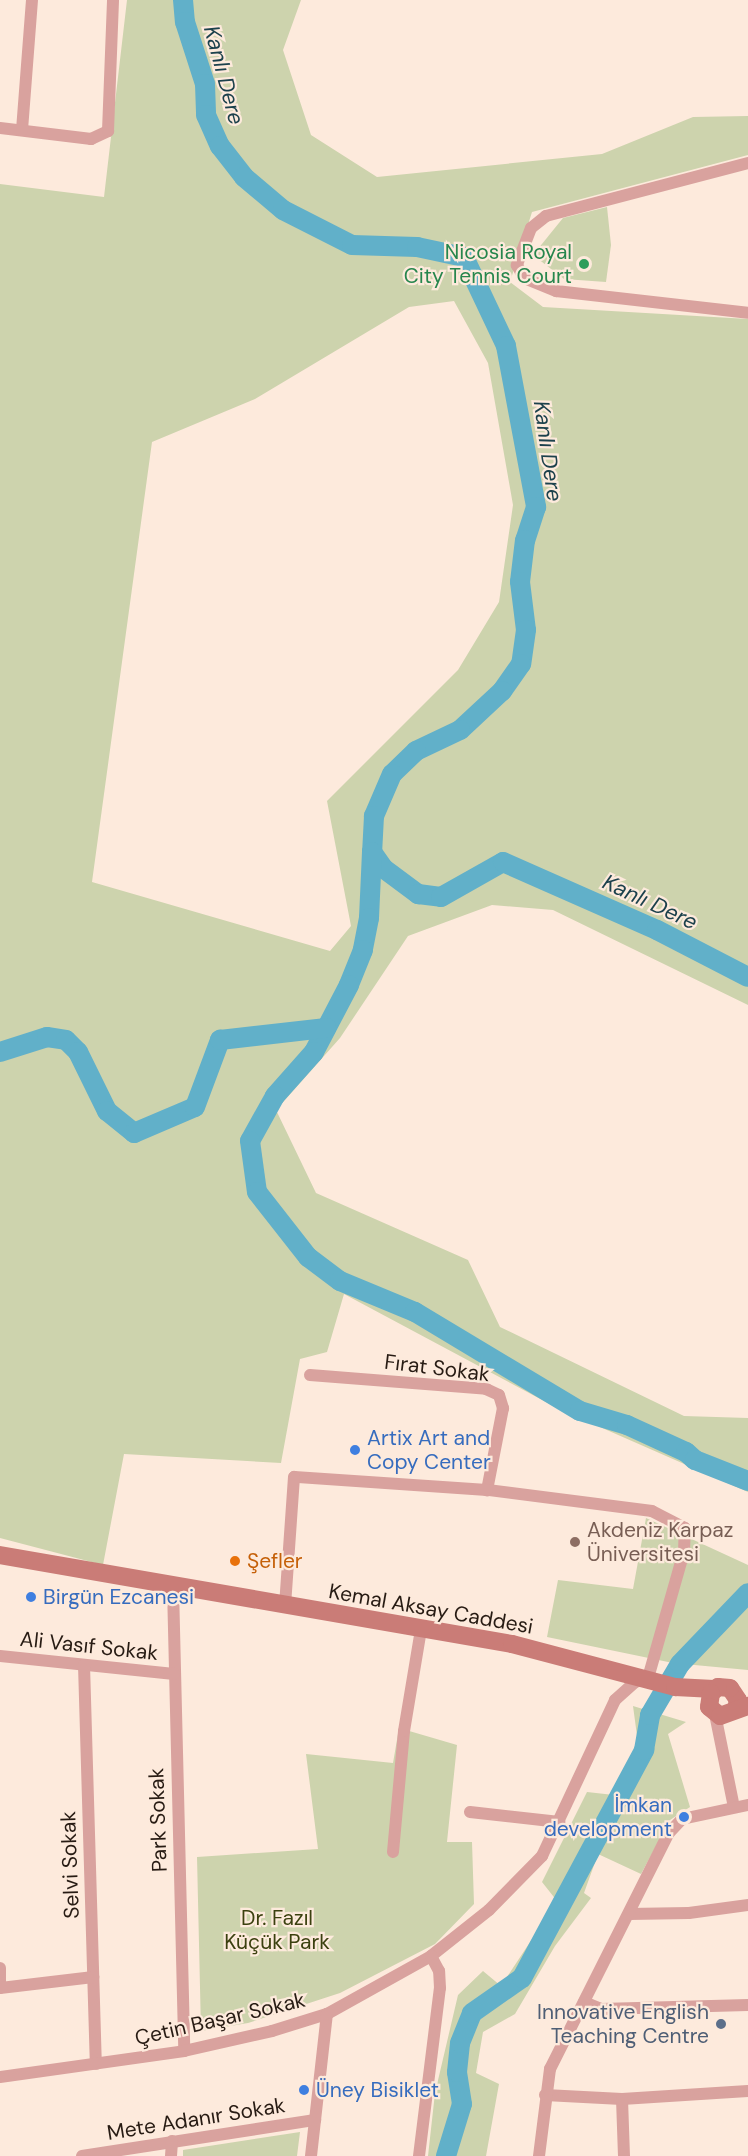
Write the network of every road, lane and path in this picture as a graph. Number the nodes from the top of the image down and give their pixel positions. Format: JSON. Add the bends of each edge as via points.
{"nodes":[{"id":1,"x":32,"y":0,"type":"edge"},
{"id":2,"x":113,"y":0,"type":"edge"},
{"id":3,"x":0,"y":128,"type":"edge"},
{"id":4,"x":22,"y":130,"type":"junction"},
{"id":5,"x":748,"y":163,"type":"edge"},
{"id":6,"x":748,"y":313,"type":"edge"},
{"id":7,"x":310,"y":1375,"type":"dead end"},
{"id":8,"x":487,"y":1490,"type":"junction"},
{"id":9,"x":0,"y":1555,"type":"edge"},
{"id":10,"x":172,"y":1587,"type":"junction"},
{"id":11,"x":285,"y":1606,"type":"junction"},
{"id":12,"x":421,"y":1629,"type":"junction"},
{"id":13,"x":0,"y":1656,"type":"edge"},
{"id":14,"x":84,"y":1665,"type":"junction"},
{"id":15,"x":174,"y":1674,"type":"junction"},
{"id":16,"x":648,"y":1678,"type":"junction"},
{"id":17,"x":675,"y":1687,"type":"junction"},
{"id":18,"x":731,"y":1688,"type":"edge"},
{"id":19,"x":729,"y":1711,"type":"edge"},
{"id":20,"x":748,"y":1805,"type":"edge"},
{"id":21,"x":734,"y":1806,"type":"junction"},
{"id":22,"x":470,"y":1812,"type":"dead end"},
{"id":23,"x":559,"y":1822,"type":"junction"},
{"id":24,"x":393,"y":1852,"type":"dead end"},
{"id":25,"x":748,"y":1905,"type":"edge"},
{"id":26,"x":629,"y":1914,"type":"junction"},
{"id":27,"x":431,"y":1956,"type":"junction"},
{"id":28,"x":0,"y":1968,"type":"edge"},
{"id":29,"x":93,"y":1977,"type":"junction"},
{"id":30,"x":0,"y":1988,"type":"edge"},
{"id":31,"x":584,"y":2002,"type":"junction"},
{"id":32,"x":748,"y":2005,"type":"edge"},
{"id":33,"x":327,"y":2014,"type":"junction"},
{"id":34,"x":184,"y":2051,"type":"junction"},
{"id":35,"x":96,"y":2064,"type":"junction"},
{"id":36,"x":0,"y":2077,"type":"edge"},
{"id":37,"x":748,"y":2091,"type":"edge"},
{"id":38,"x":545,"y":2095,"type":"junction"},
{"id":39,"x":622,"y":2100,"type":"junction"},
{"id":40,"x":315,"y":2120,"type":"junction"},
{"id":41,"x":172,"y":2141,"type":"junction"},
{"id":42,"x":81,"y":2156,"type":"edge"},
{"id":43,"x":171,"y":2156,"type":"edge"},
{"id":44,"x":311,"y":2156,"type":"edge"},
{"id":45,"x":419,"y":2156,"type":"edge"},
{"id":46,"x":539,"y":2156,"type":"edge"},
{"id":47,"x":624,"y":2156,"type":"edge"}],
"edges":[{"from":1,"to":4,"type":"street"},
{"from":2,"to":4,"type":"street","via":[[108,131],[91,140]]},
{"from":3,"to":4,"type":"street"},
{"from":5,"to":6,"type":"street","via":[[546,216],[531,228],[517,265],[524,278],[556,291]]},
{"from":7,"to":8,"type":"street","name":"Fırat Sokak","via":[[486,1389],[499,1395],[503,1408]]},
{"from":8,"to":11,"type":"street","via":[[294,1477]]},
{"from":8,"to":16,"type":"street","via":[[652,1511],[685,1528],[684,1552]]},
{"from":9,"to":10,"type":"main road","name":"Kemal Aksay Caddesi"},
{"from":10,"to":11,"type":"main road","name":"Kemal Aksay Caddesi"},
{"from":10,"to":15,"type":"street","name":"Park Sokak"},
{"from":11,"to":12,"type":"main road","name":"Kemal Aksay Caddesi"},
{"from":12,"to":16,"type":"main road","name":"Kemal Aksay Caddesi","via":[[512,1644]]},
{"from":12,"to":24,"type":"street","via":[[404,1731]]},
{"from":13,"to":14,"type":"street","name":"Ali Vasıf Sokak"},
{"from":14,"to":15,"type":"street","name":"Ali Vasıf Sokak"},
{"from":14,"to":29,"type":"street","name":"Selvi Sokak"},
{"from":15,"to":34,"type":"street","name":"Park Sokak"},
{"from":16,"to":17,"type":"main road","name":"Kemal Aksay Caddesi"},
{"from":16,"to":23,"type":"street","name":"Çetin Başar Sokak","via":[[620,1695]]},
{"from":17,"to":18,"type":"main road","name":"Kemal Aksay Caddesi"},
{"from":17,"to":19,"type":"main road","name":"Kemal Aksay Caddesi"},
{"from":18,"to":19,"type":"main road","via":[[738,1700]]},
{"from":18,"to":19,"type":"main road","via":[[708,1697]]},
{"from":19,"to":21,"type":"street","via":[[724,1748]]},
{"from":20,"to":21,"type":"street"},
{"from":21,"to":26,"type":"street","via":[[674,1825]]},
{"from":22,"to":23,"type":"street"},
{"from":23,"to":27,"type":"street","name":"Çetin Başar Sokak","via":[[543,1856],[524,1877]]},
{"from":25,"to":26,"type":"street","via":[[689,1913]]},
{"from":26,"to":31,"type":"street"},
{"from":27,"to":33,"type":"street","name":"Çetin Başar Sokak"},
{"from":27,"to":45,"type":"street","via":[[439,1971],[440,1988]]},
{"from":28,"to":30,"type":"street"},
{"from":29,"to":30,"type":"street"},
{"from":29,"to":35,"type":"street","name":"Selvi Sokak"},
{"from":31,"to":32,"type":"street","via":[[601,2009]]},
{"from":31,"to":38,"type":"street","via":[[553,2061]]},
{"from":33,"to":34,"type":"street","name":"Çetin Başar Sokak"},
{"from":33,"to":40,"type":"street"},
{"from":34,"to":35,"type":"street","name":"Çetin Başar Sokak"},
{"from":35,"to":36,"type":"street","name":"Çetin Başar Sokak"},
{"from":37,"to":39,"type":"street"},
{"from":38,"to":39,"type":"street"},
{"from":38,"to":46,"type":"street"},
{"from":39,"to":47,"type":"street"},
{"from":40,"to":41,"type":"street","name":"Mete Adanır Sokak"},
{"from":40,"to":44,"type":"street"},
{"from":41,"to":42,"type":"street","name":"Mete Adanır Sokak"},
{"from":41,"to":43,"type":"street"}]}
